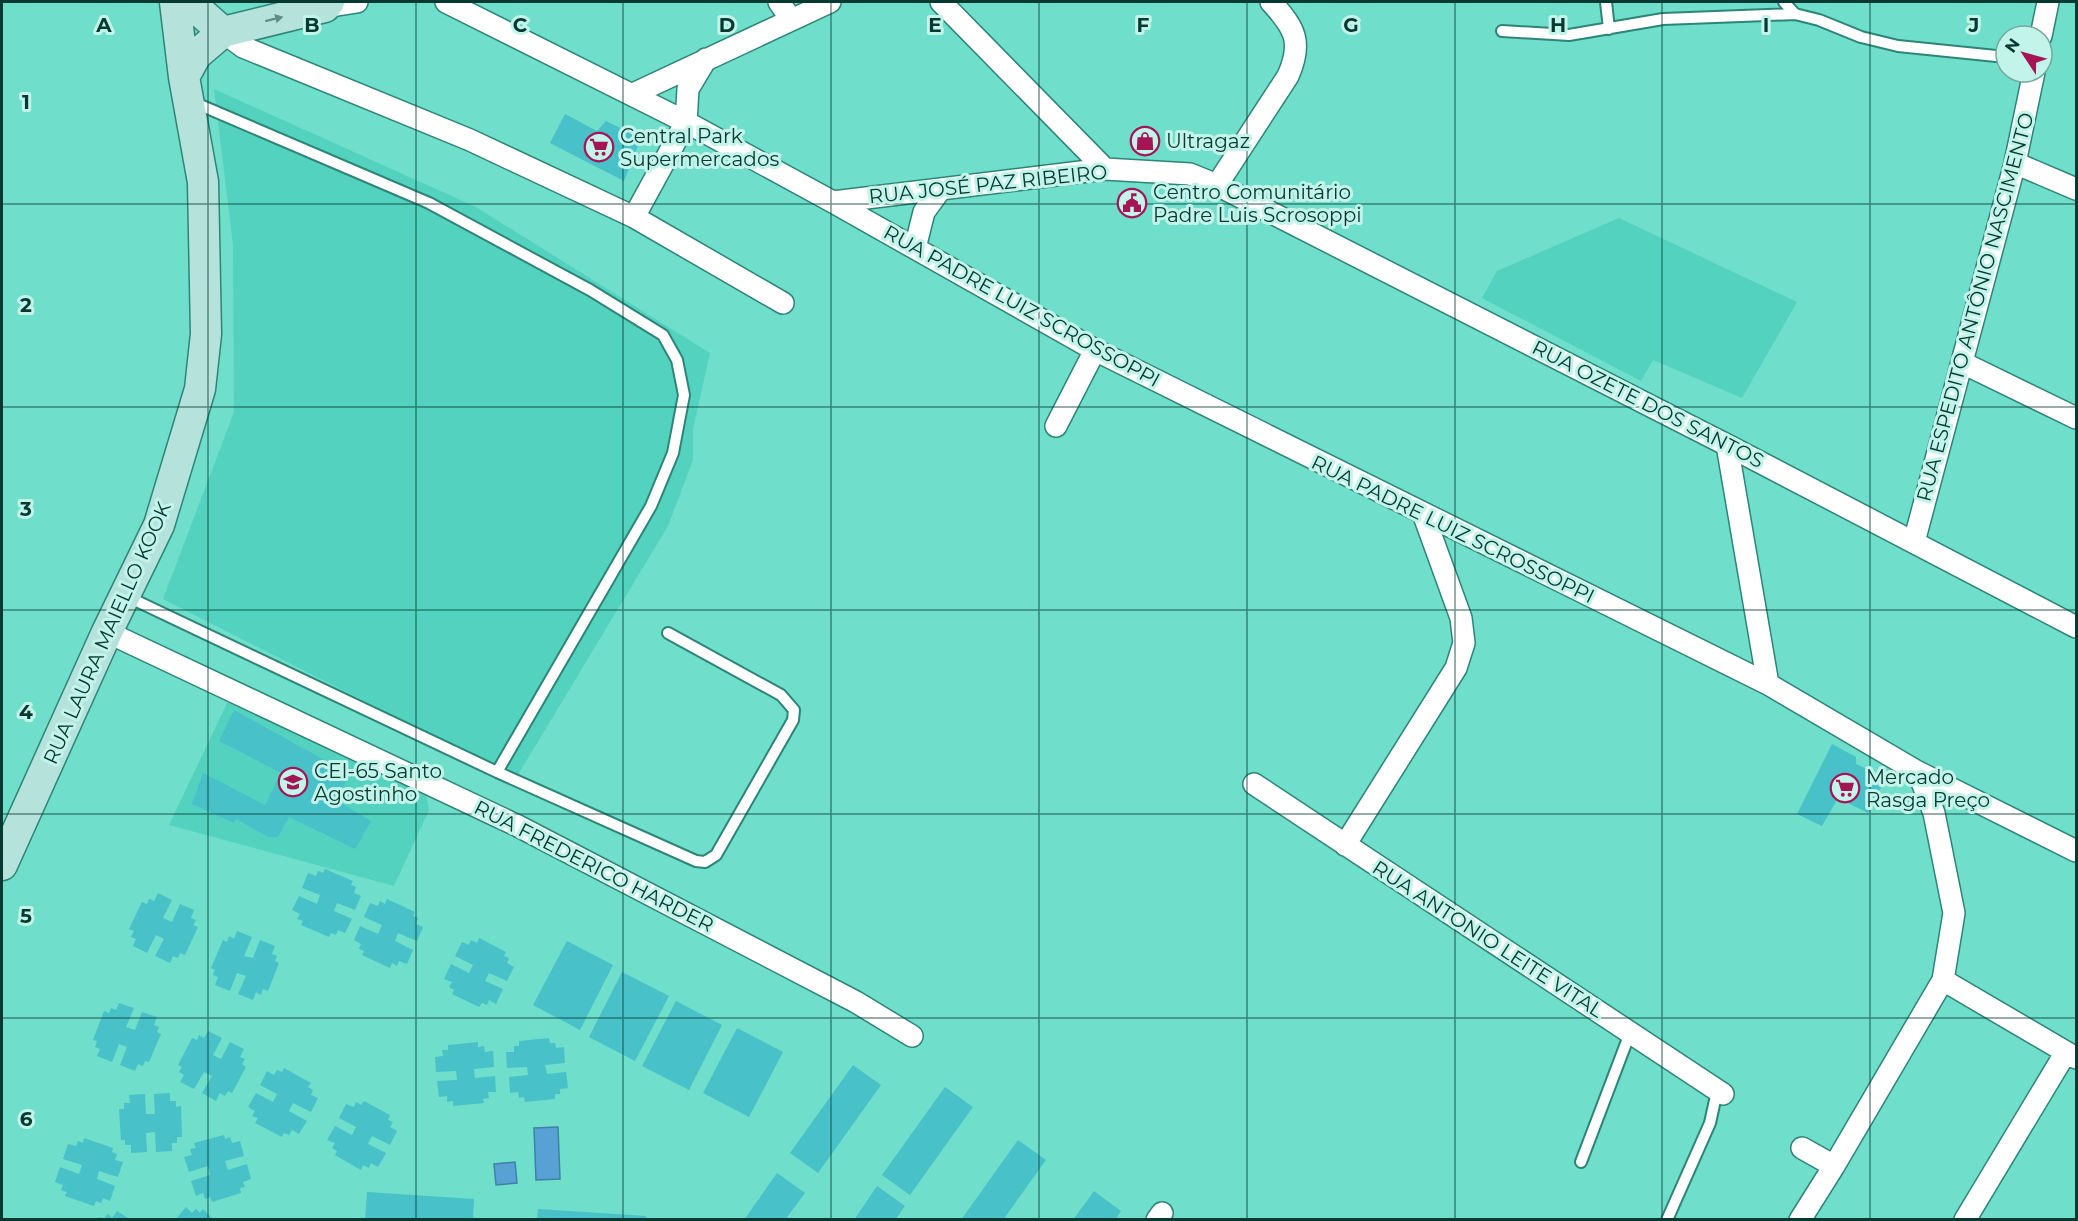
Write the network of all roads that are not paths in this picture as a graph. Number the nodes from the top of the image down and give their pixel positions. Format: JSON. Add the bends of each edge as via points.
{"nodes":[{"id":1,"x":175,"y":2,"type":"edge"},
{"id":2,"x":189,"y":2,"type":"edge"},
{"id":3,"x":357,"y":2,"type":"edge"},
{"id":4,"x":446,"y":2,"type":"edge"},
{"id":5,"x":466,"y":2,"type":"edge"},
{"id":6,"x":830,"y":2,"type":"edge"},
{"id":7,"x":941,"y":2,"type":"edge"},
{"id":8,"x":1605,"y":2,"type":"edge"},
{"id":9,"x":1784,"y":2,"type":"edge"},
{"id":10,"x":2048,"y":2,"type":"edge"},
{"id":11,"x":327,"y":4,"type":"edge"},
{"id":12,"x":1277,"y":4,"type":"edge"},
{"id":13,"x":785,"y":10,"type":"edge"},
{"id":14,"x":1795,"y":14,"type":"junction"},
{"id":15,"x":484,"y":20,"type":"junction"},
{"id":16,"x":2044,"y":24,"type":"edge"},
{"id":17,"x":1609,"y":29,"type":"junction"},
{"id":18,"x":223,"y":32,"type":"junction"},
{"id":19,"x":1502,"y":32,"type":"dead end"},
{"id":20,"x":708,"y":56,"type":"junction"},
{"id":21,"x":1994,"y":56,"type":"edge"},
{"id":22,"x":2032,"y":84,"type":"edge"},
{"id":23,"x":186,"y":89,"type":"junction"},
{"id":24,"x":633,"y":93,"type":"junction"},
{"id":25,"x":686,"y":122,"type":"junction"},
{"id":26,"x":2016,"y":163,"type":"junction"},
{"id":27,"x":1105,"y":169,"type":"junction"},
{"id":28,"x":1217,"y":184,"type":"junction"},
{"id":29,"x":2076,"y":189,"type":"edge"},
{"id":30,"x":940,"y":190,"type":"junction"},
{"id":31,"x":833,"y":202,"type":"junction"},
{"id":32,"x":634,"y":217,"type":"junction"},
{"id":33,"x":915,"y":248,"type":"junction"},
{"id":34,"x":783,"y":303,"type":"dead end"},
{"id":35,"x":1095,"y":350,"type":"junction"},
{"id":36,"x":1963,"y":363,"type":"junction"},
{"id":37,"x":2076,"y":418,"type":"edge"},
{"id":38,"x":1056,"y":426,"type":"dead end"},
{"id":39,"x":1727,"y":445,"type":"junction"},
{"id":40,"x":1424,"y":516,"type":"junction"},
{"id":41,"x":1914,"y":542,"type":"junction"},
{"id":42,"x":125,"y":596,"type":"junction"},
{"id":43,"x":2076,"y":627,"type":"edge"},
{"id":44,"x":106,"y":632,"type":"junction"},
{"id":45,"x":668,"y":633,"type":"dead end"},
{"id":46,"x":1768,"y":684,"type":"junction"},
{"id":47,"x":497,"y":772,"type":"junction"},
{"id":48,"x":1918,"y":772,"type":"junction"},
{"id":49,"x":1254,"y":784,"type":"dead end"},
{"id":50,"x":1345,"y":844,"type":"junction"},
{"id":51,"x":2076,"y":851,"type":"edge"},
{"id":52,"x":2,"y":865,"type":"edge"},
{"id":53,"x":1942,"y":980,"type":"junction"},
{"id":54,"x":1630,"y":1033,"type":"junction"},
{"id":55,"x":912,"y":1036,"type":"dead end"},
{"id":56,"x":2071,"y":1055,"type":"edge"},
{"id":57,"x":1720,"y":1092,"type":"joint"},
{"id":58,"x":1802,"y":1148,"type":"dead end"},
{"id":59,"x":1581,"y":1162,"type":"dead end"},
{"id":60,"x":1834,"y":1166,"type":"junction"},
{"id":61,"x":1667,"y":1220,"type":"edge"},
{"id":62,"x":1800,"y":1220,"type":"edge"},
{"id":63,"x":1965,"y":1220,"type":"edge"}],
"edges":[{"from":1,"to":23,"type":"main road","name":"RUA LAURA MAIELLO KOOK"},
{"from":2,"to":18,"type":"main road"},
{"from":3,"to":11,"type":"street"},
{"from":4,"to":15,"type":"street","name":"RUA PADRE LUIZ SCROSSOPPI"},
{"from":5,"to":15,"type":"street"},
{"from":6,"to":13,"type":"street"},
{"from":7,"to":27,"type":"street"},
{"from":8,"to":17,"type":"lane"},
{"from":9,"to":14,"type":"lane"},
{"from":10,"to":16,"type":"street"},
{"from":18,"to":11,"type":"main road","one_way":true},
{"from":12,"to":28,"type":"street","via":[[1296,35],[1296,56],[1288,76]]},
{"from":13,"to":20,"type":"street"},
{"from":14,"to":17,"type":"lane","via":[[1663,19]]},
{"from":14,"to":21,"type":"lane","via":[[1898,46]]},
{"from":15,"to":24,"type":"street","name":"RUA PADRE LUIZ SCROSSOPPI"},
{"from":17,"to":19,"type":"lane","via":[[1569,35]]},
{"from":18,"to":23,"type":"main road","via":[[196,55]]},
{"from":18,"to":32,"type":"street","via":[[243,47],[470,140]]},
{"from":20,"to":24,"type":"street"},
{"from":20,"to":25,"type":"street","via":[[688,89]]},
{"from":22,"to":26,"type":"street","name":"RUA ESPEDITO ANTÔNIO NASCIMENTO"},
{"from":23,"to":42,"type":"main road","name":"RUA LAURA MAIELLO KOOK","via":[[203,182],[206,334],[200,389],[159,525]]},
{"from":23,"to":47,"type":"lane","via":[[439,209],[590,290],[663,335],[677,360],[684,395],[673,453],[651,506]]},
{"from":24,"to":25,"type":"street","name":"RUA PADRE LUIZ SCROSSOPPI"},
{"from":25,"to":31,"type":"street","name":"RUA PADRE LUIZ SCROSSOPPI"},
{"from":25,"to":32,"type":"street"},
{"from":26,"to":29,"type":"street"},
{"from":26,"to":36,"type":"street","name":"RUA ESPEDITO ANTÔNIO NASCIMENTO"},
{"from":27,"to":28,"type":"street","name":"RUA JOSÉ PAZ RIBEIRO","via":[[1190,174]]},
{"from":27,"to":30,"type":"street","name":"RUA JOSÉ PAZ RIBEIRO"},
{"from":28,"to":39,"type":"street","name":"RUA OZETE DOS SANTOS"},
{"from":30,"to":31,"type":"street","name":"RUA JOSÉ PAZ RIBEIRO"},
{"from":30,"to":33,"type":"street","via":[[924,212]]},
{"from":31,"to":33,"type":"street","name":"RUA PADRE LUIZ SCROSSOPPI"},
{"from":32,"to":34,"type":"street"},
{"from":33,"to":35,"type":"street","name":"RUA PADRE LUIZ SCROSSOPPI"},
{"from":35,"to":38,"type":"street"},
{"from":35,"to":40,"type":"street","name":"RUA PADRE LUIZ SCROSSOPPI"},
{"from":36,"to":37,"type":"street"},
{"from":36,"to":41,"type":"street","name":"RUA ESPEDITO ANTÔNIO NASCIMENTO"},
{"from":39,"to":41,"type":"street","name":"RUA OZETE DOS SANTOS"},
{"from":39,"to":46,"type":"street"},
{"from":40,"to":46,"type":"street","name":"RUA PADRE LUIZ SCROSSOPPI"},
{"from":40,"to":50,"type":"street","via":[[1461,618],[1464,643],[1456,668]]},
{"from":41,"to":43,"type":"street","name":"RUA OZETE DOS SANTOS"},
{"from":42,"to":44,"type":"main road","name":"RUA LAURA MAIELLO KOOK"},
{"from":42,"to":47,"type":"lane"},
{"from":44,"to":52,"type":"main road","name":"RUA LAURA MAIELLO KOOK"},
{"from":44,"to":55,"type":"street","name":"RUA FREDERICO HARDER","via":[[518,826],[856,1002]]},
{"from":45,"to":47,"type":"lane","via":[[781,695],[794,710],[793,720],[716,855],[705,862],[696,861]]},
{"from":46,"to":48,"type":"street","name":"RUA PADRE LUIZ SCROSSOPPI"},
{"from":48,"to":51,"type":"street","name":"RUA PADRE LUIZ SCROSSOPPI"},
{"from":48,"to":53,"type":"street","via":[[1934,813],[1954,913]]},
{"from":49,"to":50,"type":"street","name":"RUA ANTONIO LEITE VITAL"},
{"from":50,"to":54,"type":"street","name":"RUA ANTONIO LEITE VITAL"},
{"from":53,"to":56,"type":"street"},
{"from":53,"to":60,"type":"street"},
{"from":54,"to":57,"type":"street","name":"RUA ANTONIO LEITE VITAL"},
{"from":54,"to":59,"type":"lane"},
{"from":56,"to":63,"type":"street"},
{"from":57,"to":61,"type":"lane"},
{"from":58,"to":60,"type":"street"},
{"from":60,"to":62,"type":"street"}]}
